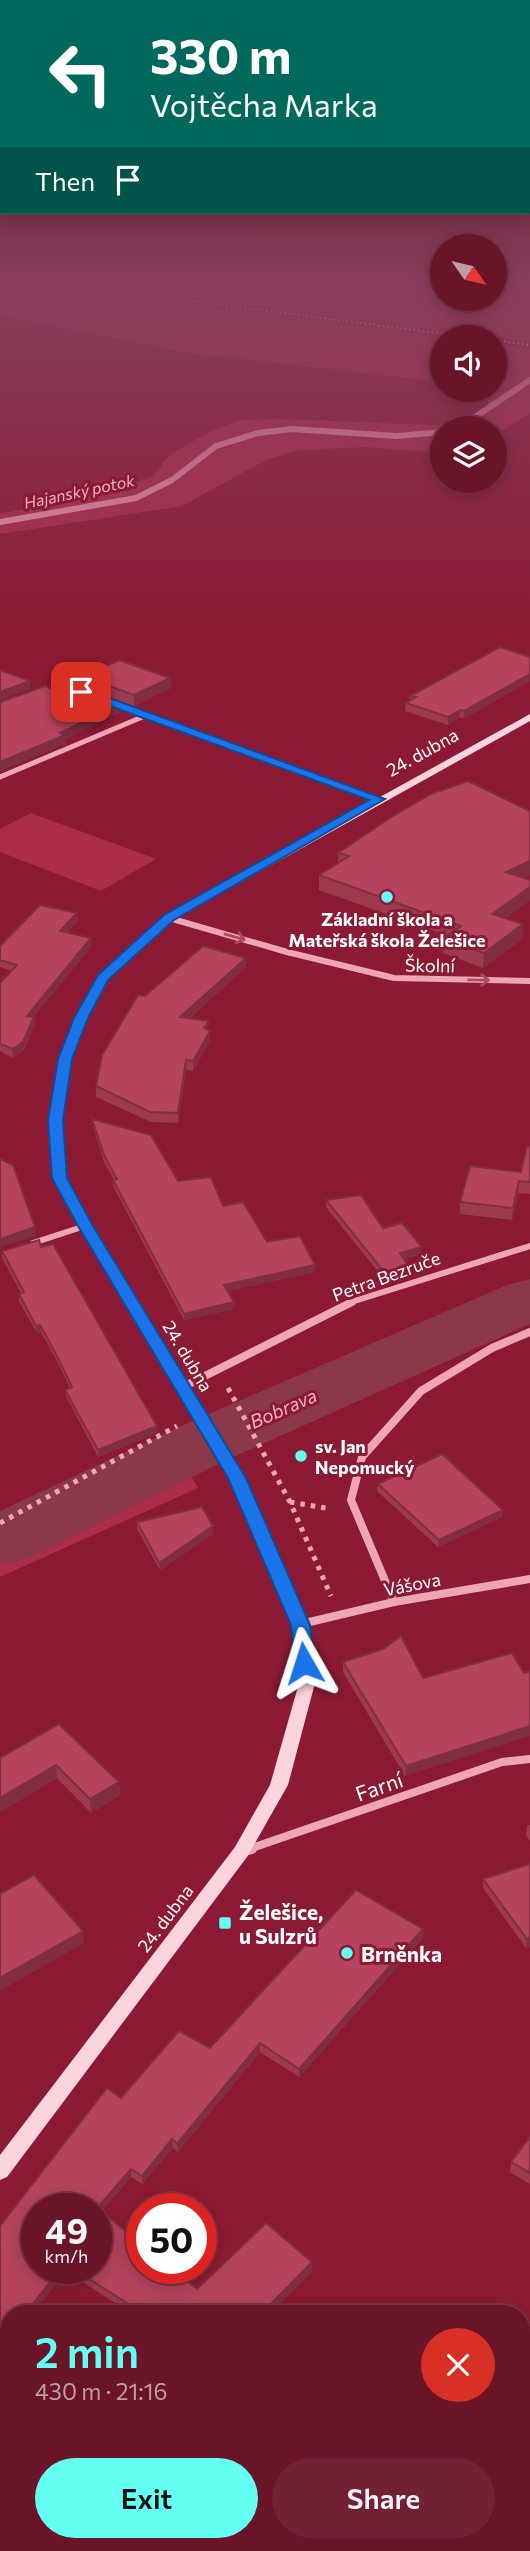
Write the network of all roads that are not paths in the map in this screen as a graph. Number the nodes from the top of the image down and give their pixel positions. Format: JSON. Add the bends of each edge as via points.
{"nodes":[{"id":1,"x":35,"y":691,"type":"edge"},
{"id":2,"x":81,"y":692,"type":"edge"},
{"id":3,"x":103,"y":699,"type":"edge"},
{"id":4,"x":147,"y":715,"type":"junction"},
{"id":5,"x":530,"y":717,"type":"edge"},
{"id":6,"x":0,"y":778,"type":"edge"},
{"id":7,"x":379,"y":799,"type":"junction"},
{"id":8,"x":169,"y":918,"type":"junction"},
{"id":9,"x":530,"y":981,"type":"edge"},
{"id":10,"x":85,"y":1226,"type":"junction"},
{"id":11,"x":24,"y":1246,"type":"edge"},
{"id":12,"x":530,"y":1246,"type":"edge"},
{"id":13,"x":530,"y":1332,"type":"edge"},
{"id":14,"x":183,"y":1387,"type":"junction"},
{"id":15,"x":530,"y":1579,"type":"edge"},
{"id":16,"x":394,"y":1602,"type":"junction"},
{"id":17,"x":300,"y":1625,"type":"junction"},
{"id":18,"x":530,"y":1759,"type":"edge"},
{"id":19,"x":241,"y":1852,"type":"junction"},
{"id":20,"x":0,"y":2171,"type":"edge"}],
"edges":[{"from":1,"to":2,"type":"street","via":[[62,688]]},
{"from":3,"to":4,"type":"street"},
{"from":4,"to":6,"type":"street"},
{"from":4,"to":7,"type":"street"},
{"from":5,"to":7,"type":"main road","name":"24. dubna"},
{"from":7,"to":8,"type":"main road","name":"24. dubna"},
{"from":8,"to":9,"type":"street","name":"Školní","one_way":true,"via":[[394,978]]},
{"from":8,"to":10,"type":"main road","name":"24. dubna","via":[[103,978],[65,1059],[56,1120],[60,1178]]},
{"from":10,"to":11,"type":"street"},
{"from":10,"to":14,"type":"main road","name":"24. dubna"},
{"from":12,"to":14,"type":"street","name":"Petra Bezruče","via":[[353,1301]]},
{"from":13,"to":16,"type":"street","via":[[492,1348],[421,1391],[362,1457],[351,1500]]},
{"from":14,"to":17,"type":"main road","name":"24. dubna","via":[[237,1478]]},
{"from":15,"to":16,"type":"street","name":"Vášova"},
{"from":16,"to":17,"type":"street","name":"Vášova"},
{"from":17,"to":19,"type":"main road","name":"24. dubna","via":[[307,1683],[279,1786]]},
{"from":18,"to":19,"type":"street","name":"Farní","via":[[502,1762]]},
{"from":19,"to":20,"type":"main road","name":"24. dubna"}]}
